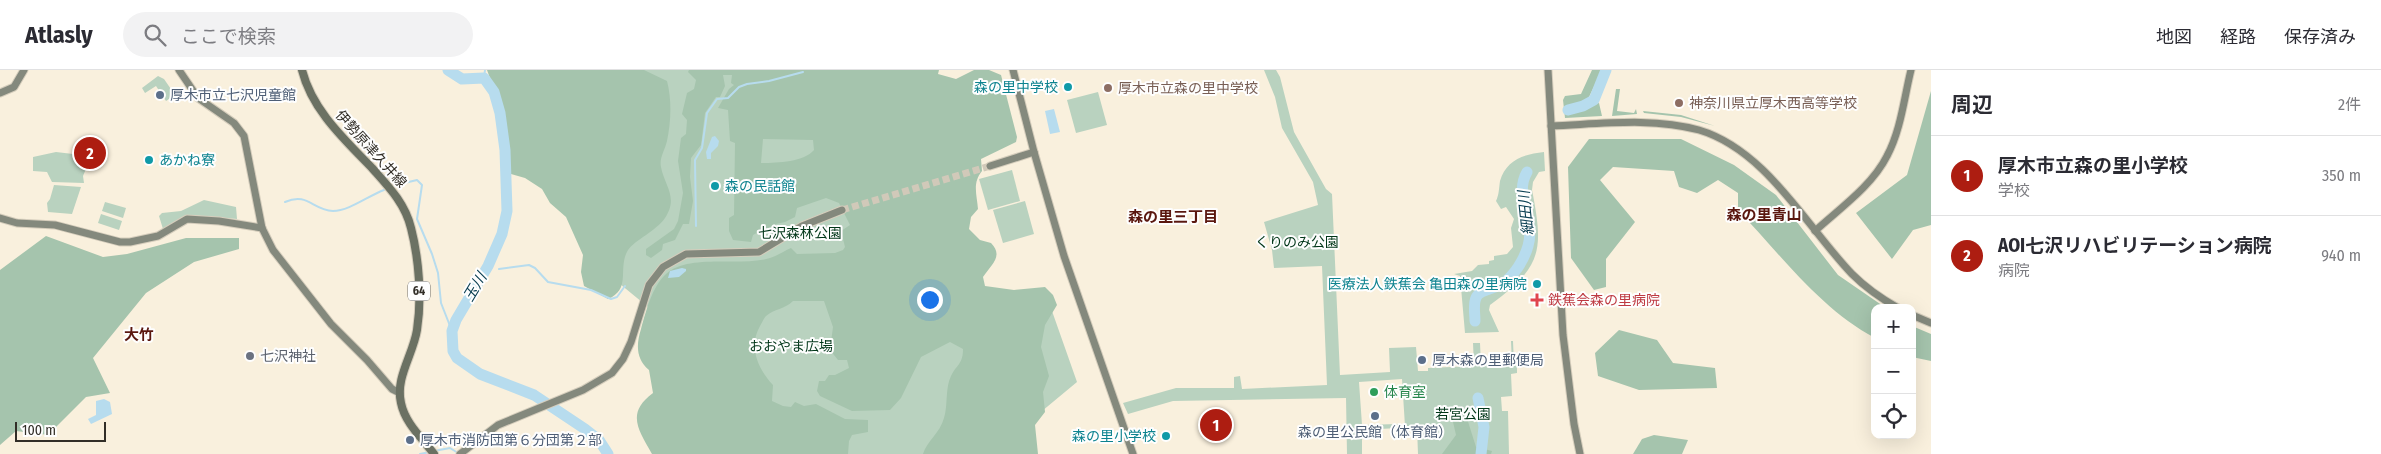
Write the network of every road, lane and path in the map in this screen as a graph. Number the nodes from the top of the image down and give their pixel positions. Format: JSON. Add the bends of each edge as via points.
{"nodes":[{"id":1,"x":24,"y":70,"type":"edge"},
{"id":2,"x":179,"y":70,"type":"edge"},
{"id":3,"x":302,"y":70,"type":"edge"},
{"id":4,"x":1013,"y":70,"type":"edge"},
{"id":5,"x":1548,"y":70,"type":"edge"},
{"id":6,"x":1911,"y":70,"type":"edge"},
{"id":7,"x":0,"y":93,"type":"edge"},
{"id":8,"x":1552,"y":126,"type":"junction"},
{"id":9,"x":1034,"y":152,"type":"junction"},
{"id":10,"x":990,"y":166,"type":"tunnel mouth"},
{"id":11,"x":842,"y":210,"type":"tunnel mouth"},
{"id":12,"x":0,"y":218,"type":"edge"},
{"id":13,"x":262,"y":228,"type":"junction"},
{"id":14,"x":1814,"y":231,"type":"junction"},
{"id":15,"x":1893,"y":304,"type":"edge"},
{"id":16,"x":1916,"y":317,"type":"edge"},
{"id":17,"x":1931,"y":323,"type":"edge"},
{"id":18,"x":400,"y":393,"type":"junction"},
{"id":19,"x":434,"y":454,"type":"edge"},
{"id":20,"x":460,"y":454,"type":"edge"},
{"id":21,"x":1133,"y":454,"type":"edge"},
{"id":22,"x":1580,"y":454,"type":"edge"}],
"edges":[{"from":1,"to":7,"type":"street","via":[[14,87]]},
{"from":2,"to":13,"type":"street","via":[[198,98],[234,123],[244,136]]},
{"from":3,"to":18,"type":"main road","name":"伊勢原津久井線","number":"64","via":[[320,110],[394,192],[409,221],[419,304],[416,335]]},
{"from":4,"to":9,"type":"street"},
{"from":5,"to":8,"type":"street"},
{"from":6,"to":14,"type":"street","via":[[1887,157],[1871,179]]},
{"from":8,"to":14,"type":"street","via":[[1648,123],[1700,131],[1746,154]]},
{"from":8,"to":22,"type":"street","via":[[1563,335]]},
{"from":9,"to":10,"type":"street"},
{"from":9,"to":21,"type":"street","via":[[1064,256]]},
{"from":11,"to":20,"type":"street","via":[[802,226],[759,252],[686,254],[663,267],[649,285],[631,342],[618,367],[603,380],[498,425]]},
{"from":12,"to":13,"type":"street","via":[[55,225],[120,242],[158,236],[187,219]]},
{"from":13,"to":18,"type":"street","via":[[273,250],[317,308],[392,389]]},
{"from":14,"to":15,"type":"street","via":[[1853,275]]},
{"from":16,"to":17,"type":"street"},
{"from":18,"to":19,"type":"main road","name":"伊勢原津久井線","number":"64","via":[[405,415]]}]}
